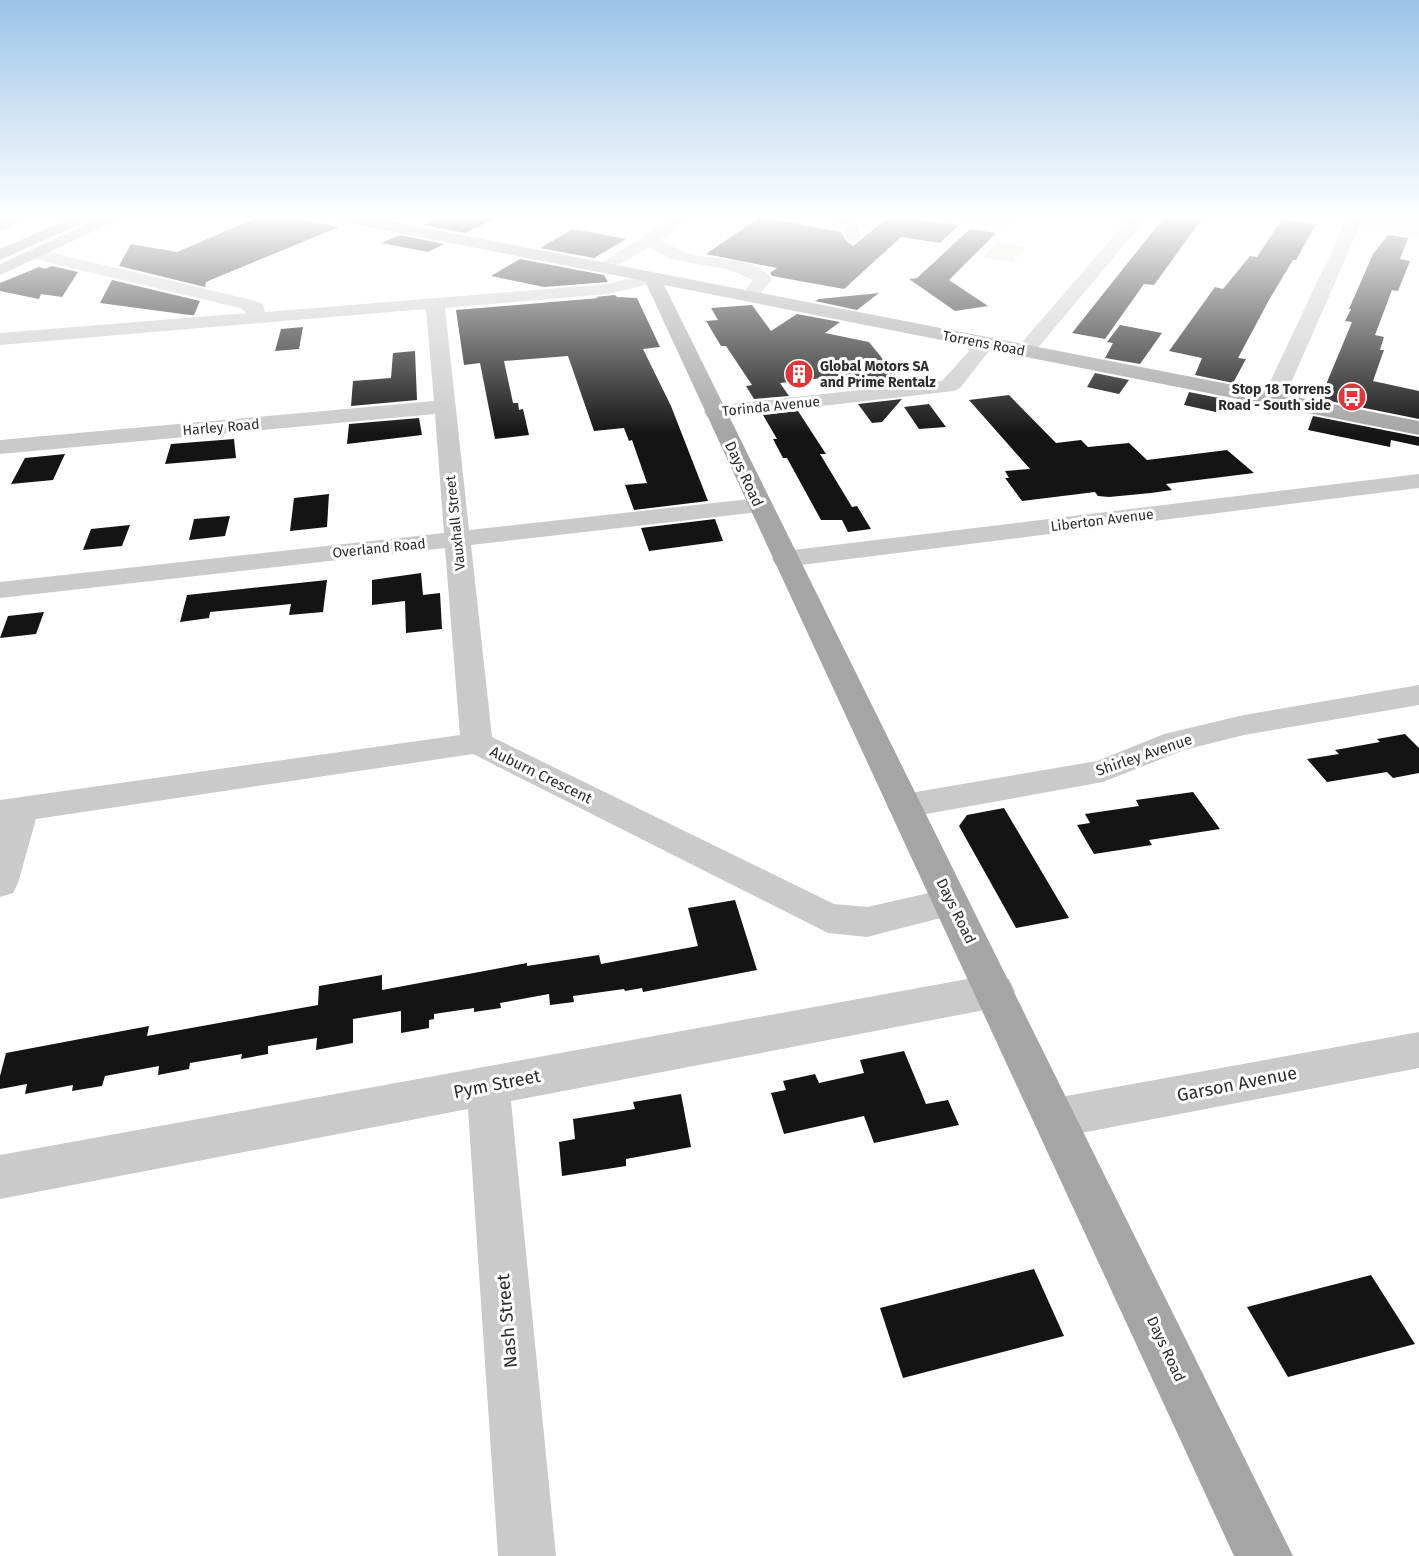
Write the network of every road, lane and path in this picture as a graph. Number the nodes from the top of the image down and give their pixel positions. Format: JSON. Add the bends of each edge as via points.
{"nodes":[{"id":1,"x":181,"y":289,"type":"edge"},
{"id":2,"x":609,"y":289,"type":"edge"},
{"id":3,"x":663,"y":289,"type":"edge"},
{"id":4,"x":718,"y":289,"type":"edge"},
{"id":5,"x":755,"y":289,"type":"edge"},
{"id":6,"x":1078,"y":289,"type":"edge"},
{"id":7,"x":1326,"y":289,"type":"edge"},
{"id":8,"x":435,"y":304,"type":"junction"},
{"id":9,"x":257,"y":318,"type":"junction"},
{"id":10,"x":0,"y":339,"type":"edge"},
{"id":11,"x":977,"y":346,"type":"junction"},
{"id":12,"x":1029,"y":346,"type":"junction"},
{"id":13,"x":1277,"y":394,"type":"junction"},
{"id":14,"x":443,"y":407,"type":"junction"},
{"id":15,"x":715,"y":412,"type":"junction"},
{"id":16,"x":1419,"y":415,"type":"edge"},
{"id":17,"x":1419,"y":428,"type":"edge"},
{"id":18,"x":0,"y":447,"type":"edge"},
{"id":19,"x":1419,"y":482,"type":"edge"},
{"id":20,"x":759,"y":505,"type":"junction"},
{"id":21,"x":457,"y":539,"type":"junction"},
{"id":22,"x":784,"y":559,"type":"junction"},
{"id":23,"x":0,"y":590,"type":"edge"},
{"id":24,"x":1419,"y":695,"type":"edge"},
{"id":25,"x":477,"y":743,"type":"junction"},
{"id":26,"x":904,"y":806,"type":"junction"},
{"id":27,"x":11,"y":811,"type":"edge"},
{"id":28,"x":0,"y":883,"type":"edge"},
{"id":29,"x":951,"y":902,"type":"junction"},
{"id":30,"x":995,"y":991,"type":"junction"},
{"id":31,"x":1419,"y":1050,"type":"edge"},
{"id":32,"x":488,"y":1086,"type":"junction"},
{"id":33,"x":1055,"y":1118,"type":"junction"},
{"id":34,"x":0,"y":1177,"type":"edge"},
{"id":35,"x":527,"y":1556,"type":"edge"},
{"id":36,"x":1264,"y":1556,"type":"edge"}],
"edges":[{"from":1,"to":9,"type":"street","via":[[246,304],[256,308]]},
{"from":2,"to":8,"type":"street"},
{"from":3,"to":15,"type":"main road","name":"Days Road"},
{"from":4,"to":11,"type":"main road","name":"Torrens Road"},
{"from":5,"to":12,"type":"main road","name":"Torrens Road"},
{"from":6,"to":12,"type":"street"},
{"from":7,"to":13,"type":"street"},
{"from":8,"to":9,"type":"street"},
{"from":8,"to":14,"type":"street","name":"Vauxhall Street"},
{"from":9,"to":10,"type":"street"},
{"from":11,"to":12,"type":"main road","name":"Torrens Road"},
{"from":11,"to":15,"type":"street","name":"Torinda Avenue","via":[[947,387]]},
{"from":12,"to":13,"type":"main road","name":"Torrens Road"},
{"from":13,"to":16,"type":"main road","name":"Torrens Road"},
{"from":13,"to":17,"type":"main road","name":"Torrens Road"},
{"from":14,"to":18,"type":"street","name":"Harley Road"},
{"from":14,"to":21,"type":"street","name":"Vauxhall Street"},
{"from":15,"to":20,"type":"main road","name":"Days Road"},
{"from":19,"to":22,"type":"street","name":"Liberton Avenue"},
{"from":20,"to":21,"type":"street","name":"Overland Road"},
{"from":20,"to":22,"type":"main road","name":"Days Road"},
{"from":21,"to":23,"type":"street","name":"Overland Road"},
{"from":21,"to":25,"type":"street","name":"Vauxhall Street"},
{"from":22,"to":26,"type":"main road","name":"Days Road"},
{"from":24,"to":26,"type":"street","name":"Shirley Avenue","via":[[1244,725],[1175,742],[1103,771]]},
{"from":25,"to":27,"type":"street","name":"Auburn Crescent"},
{"from":25,"to":29,"type":"street","name":"Auburn Crescent","via":[[828,918],[867,922]]},
{"from":26,"to":29,"type":"main road","name":"Days Road"},
{"from":27,"to":28,"type":"street"},
{"from":29,"to":30,"type":"main road","name":"Days Road"},
{"from":30,"to":32,"type":"street","name":"Pym Street"},
{"from":30,"to":33,"type":"main road","name":"Days Road"},
{"from":31,"to":33,"type":"street","name":"Garson Avenue"},
{"from":32,"to":34,"type":"street","name":"Pym Street"},
{"from":32,"to":35,"type":"street","name":"Nash Street"},
{"from":33,"to":36,"type":"main road","name":"Days Road"}]}
